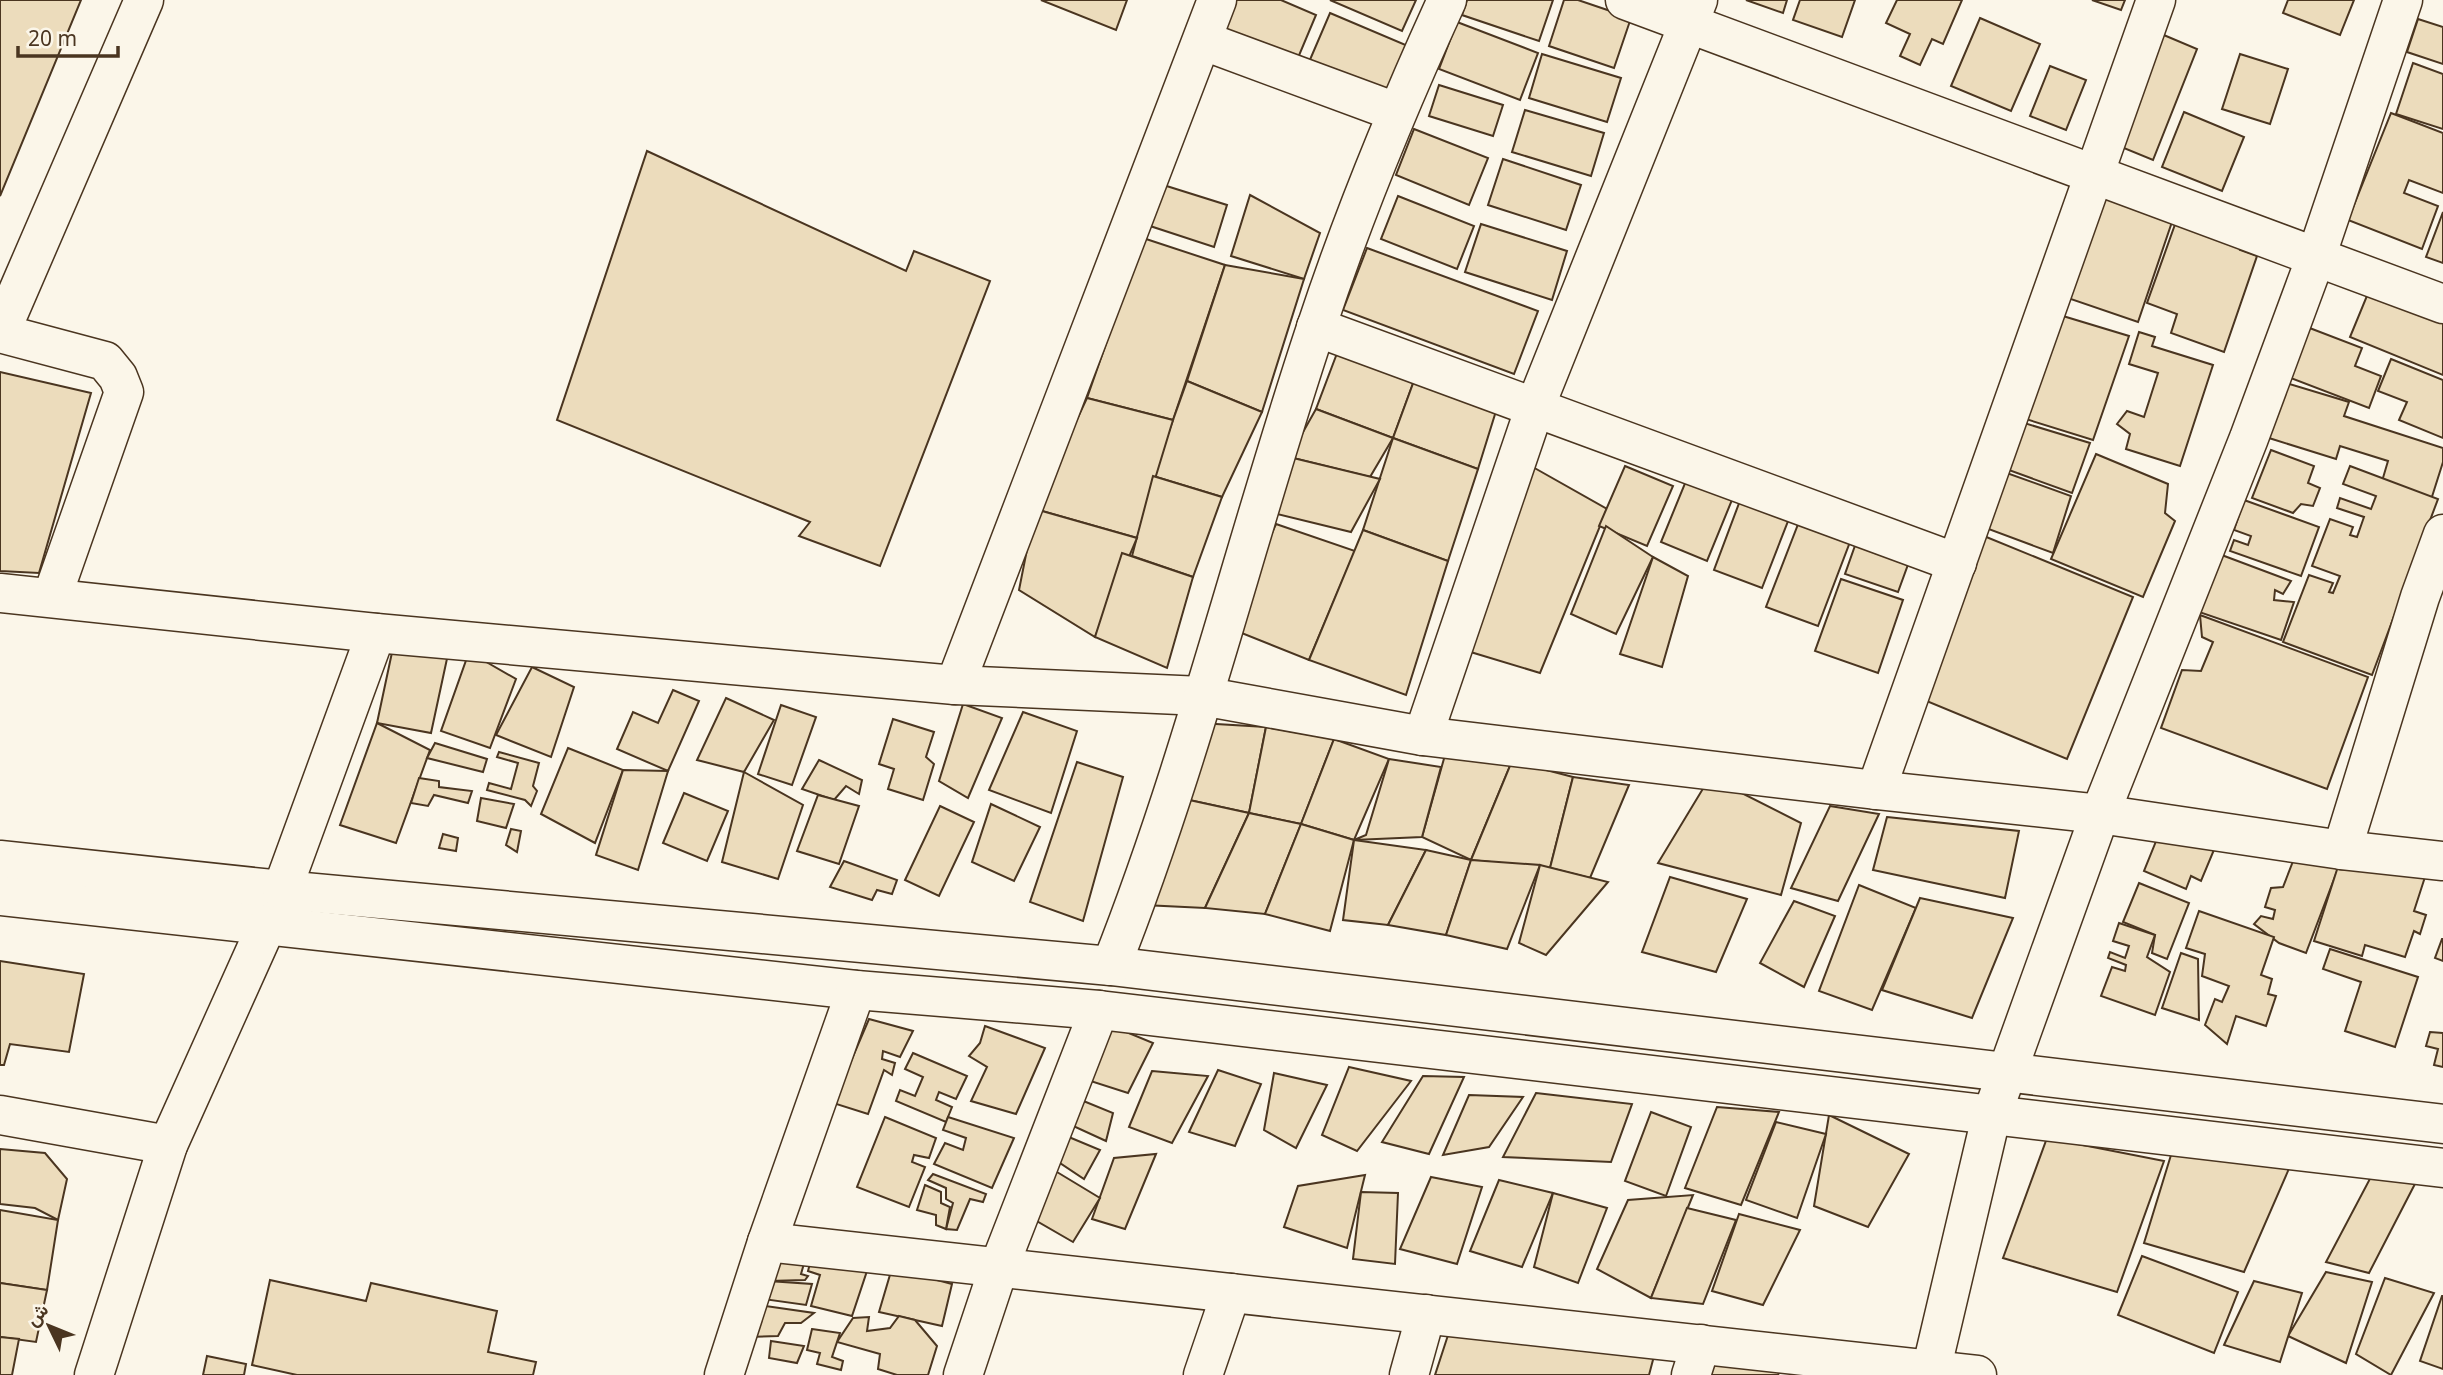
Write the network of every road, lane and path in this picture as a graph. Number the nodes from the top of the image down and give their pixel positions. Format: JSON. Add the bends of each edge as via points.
{"nodes":[{"id":1,"x":144,"y":0,"type":"edge"},
{"id":2,"x":1217,"y":0,"type":"edge"},
{"id":3,"x":1447,"y":0,"type":"edge"},
{"id":4,"x":1625,"y":0,"type":"edge"},
{"id":5,"x":2157,"y":0,"type":"edge"},
{"id":6,"x":2403,"y":0,"type":"edge"},
{"id":7,"x":1694,"y":12,"type":"edge"},
{"id":8,"x":1203,"y":41,"type":"junction"},
{"id":9,"x":1396,"y":111,"type":"junction"},
{"id":10,"x":2094,"y":175,"type":"junction"},
{"id":11,"x":2316,"y":257,"type":"junction"},
{"id":12,"x":2443,"y":304,"type":"edge"},
{"id":13,"x":1316,"y":327,"type":"junction"},
{"id":14,"x":0,"y":333,"type":"edge"},
{"id":15,"x":1535,"y":407,"type":"junction"},
{"id":16,"x":2443,"y":534,"type":"edge"},
{"id":17,"x":1957,"y":563,"type":"junction"},
{"id":18,"x":0,"y":593,"type":"edge"},
{"id":19,"x":52,"y":597,"type":"junction"},
{"id":20,"x":2431,"y":599,"type":"edge"},
{"id":21,"x":376,"y":633,"type":"junction"},
{"id":22,"x":956,"y":685,"type":"junction"},
{"id":23,"x":1202,"y":696,"type":"junction"},
{"id":24,"x":1423,"y":736,"type":"junction"},
{"id":25,"x":1875,"y":790,"type":"junction"},
{"id":26,"x":2100,"y":814,"type":"junction"},
{"id":27,"x":2342,"y":850,"type":"junction"},
{"id":28,"x":0,"y":860,"type":"edge"},
{"id":29,"x":2443,"y":861,"type":"edge"},
{"id":30,"x":282,"y":890,"type":"junction"},
{"id":31,"x":0,"y":896,"type":"edge"},
{"id":32,"x":266,"y":927,"type":"junction"},
{"id":33,"x":1111,"y":966,"type":"junction"},
{"id":34,"x":856,"y":990,"type":"junction"},
{"id":35,"x":1099,"y":1010,"type":"junction"},
{"id":36,"x":2007,"y":1072,"type":"junction"},
{"id":37,"x":0,"y":1115,"type":"edge"},
{"id":38,"x":1991,"y":1117,"type":"junction"},
{"id":39,"x":2443,"y":1124,"type":"edge"},
{"id":40,"x":168,"y":1145,"type":"junction"},
{"id":41,"x":2443,"y":1168,"type":"edge"},
{"id":42,"x":767,"y":1242,"type":"junction"},
{"id":43,"x":999,"y":1267,"type":"junction"},
{"id":44,"x":1231,"y":1293,"type":"junction"},
{"id":45,"x":1426,"y":1314,"type":"junction"},
{"id":46,"x":1696,"y":1359,"type":"edge"},
{"id":47,"x":1931,"y":1372,"type":"edge"},
{"id":48,"x":94,"y":1375,"type":"edge"},
{"id":49,"x":724,"y":1375,"type":"edge"},
{"id":50,"x":963,"y":1375,"type":"edge"},
{"id":51,"x":1203,"y":1375,"type":"edge"},
{"id":52,"x":1409,"y":1375,"type":"edge"},
{"id":53,"x":1977,"y":1375,"type":"edge"}],
"edges":[{"from":1,"to":14,"type":"street"},
{"from":2,"to":8,"type":"street"},
{"from":3,"to":9,"type":"street"},
{"from":4,"to":7,"type":"street"},
{"from":5,"to":10,"type":"street"},
{"from":6,"to":11,"type":"street"},
{"from":7,"to":10,"type":"street"},
{"from":7,"to":15,"type":"street"},
{"from":8,"to":9,"type":"street"},
{"from":8,"to":22,"type":"street"},
{"from":9,"to":13,"type":"street"},
{"from":10,"to":11,"type":"street"},
{"from":10,"to":17,"type":"street"},
{"from":11,"to":12,"type":"street"},
{"from":11,"to":26,"type":"street"},
{"from":13,"to":15,"type":"street"},
{"from":13,"to":23,"type":"street"},
{"from":14,"to":19,"type":"street","via":[[105,361],[124,392]]},
{"from":15,"to":17,"type":"street"},
{"from":15,"to":24,"type":"street"},
{"from":16,"to":20,"type":"street"},
{"from":17,"to":25,"type":"street"},
{"from":18,"to":19,"type":"street"},
{"from":19,"to":21,"type":"street"},
{"from":20,"to":27,"type":"street"},
{"from":21,"to":22,"type":"street"},
{"from":21,"to":30,"type":"street"},
{"from":22,"to":23,"type":"street"},
{"from":23,"to":24,"type":"street"},
{"from":23,"to":33,"type":"street"},
{"from":24,"to":25,"type":"street"},
{"from":25,"to":26,"type":"street"},
{"from":26,"to":27,"type":"street"},
{"from":26,"to":36,"type":"street"},
{"from":27,"to":29,"type":"street"},
{"from":28,"to":30,"type":"street"},
{"from":30,"to":33,"type":"street"},
{"from":31,"to":32,"type":"street"},
{"from":32,"to":34,"type":"street"},
{"from":32,"to":40,"type":"street"},
{"from":33,"to":36,"type":"street"},
{"from":34,"to":35,"type":"street"},
{"from":34,"to":42,"type":"street"},
{"from":35,"to":38,"type":"street"},
{"from":35,"to":43,"type":"street"},
{"from":36,"to":38,"type":"street"},
{"from":36,"to":39,"type":"street"},
{"from":37,"to":40,"type":"street"},
{"from":38,"to":41,"type":"street"},
{"from":38,"to":47,"type":"street"},
{"from":40,"to":48,"type":"street"},
{"from":42,"to":43,"type":"street"},
{"from":42,"to":49,"type":"street"},
{"from":43,"to":44,"type":"street"},
{"from":43,"to":50,"type":"street"},
{"from":44,"to":45,"type":"street"},
{"from":44,"to":51,"type":"street"},
{"from":45,"to":46,"type":"street"},
{"from":45,"to":52,"type":"street"},
{"from":46,"to":47,"type":"street"},
{"from":47,"to":53,"type":"street"}]}
